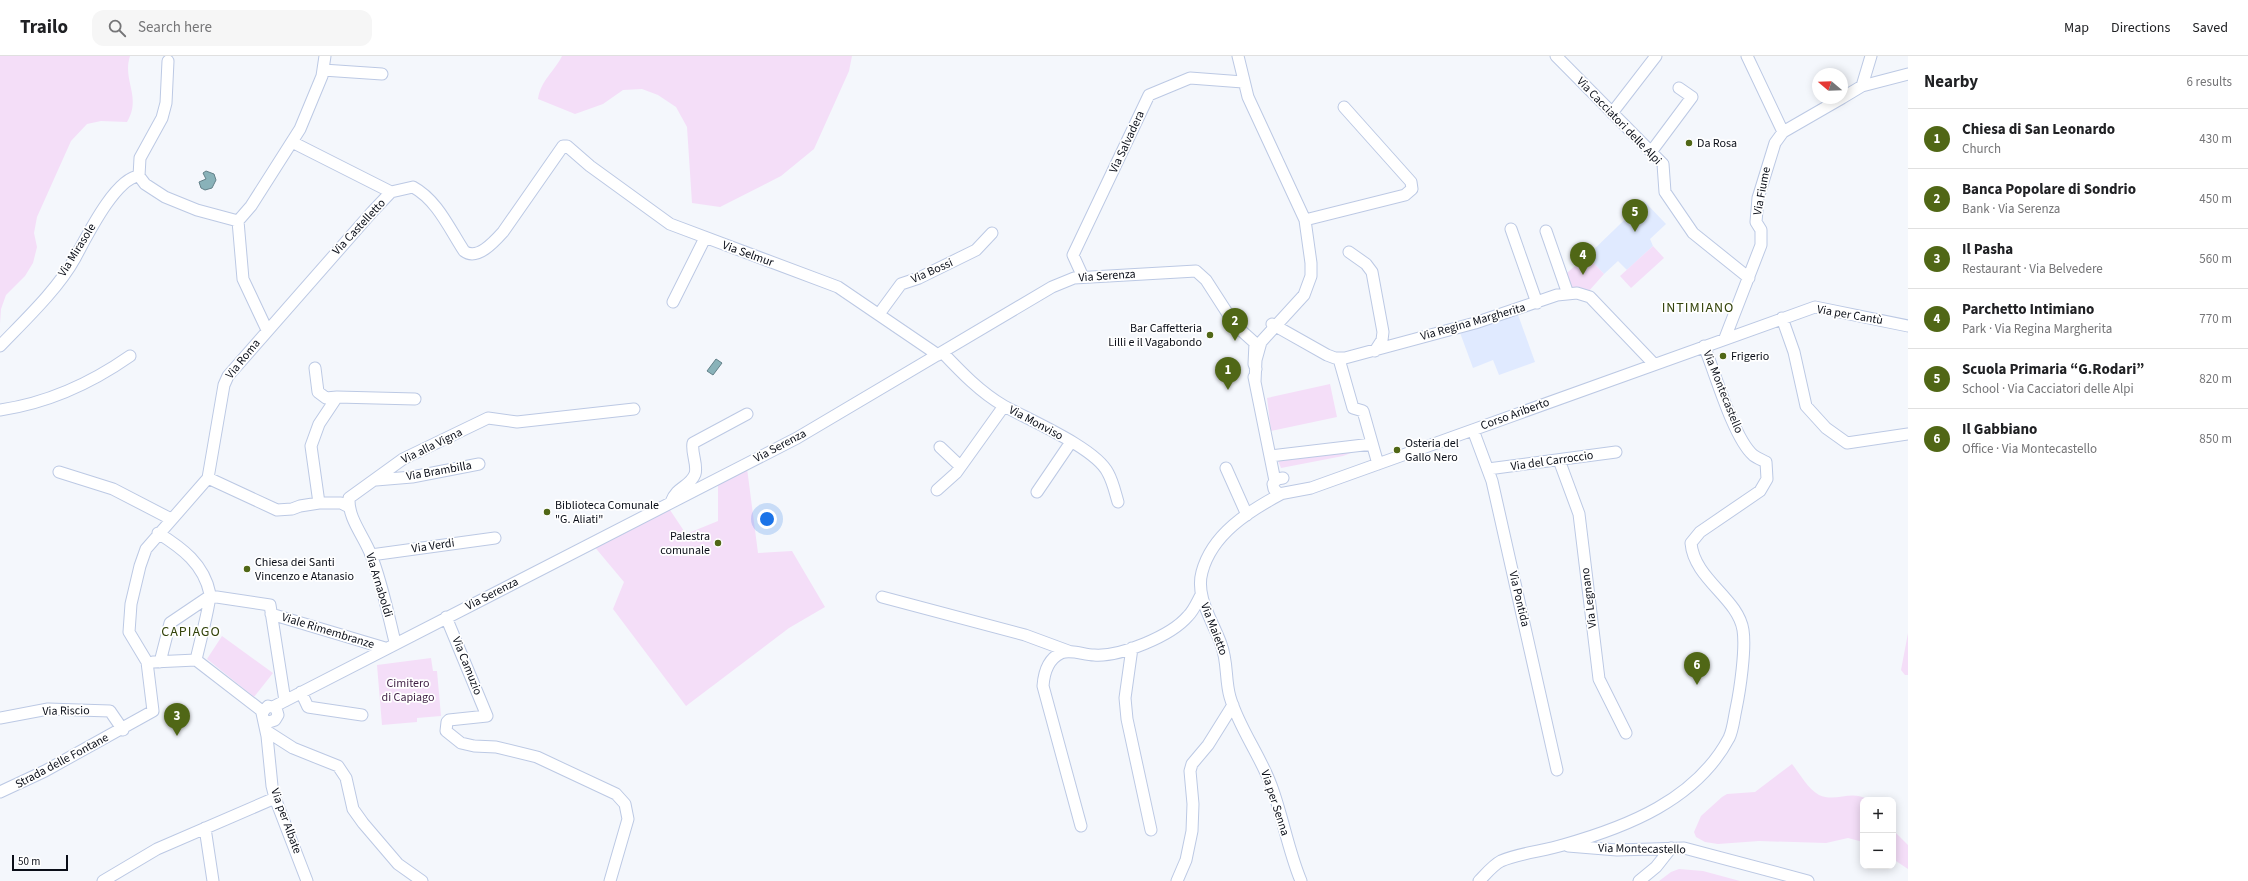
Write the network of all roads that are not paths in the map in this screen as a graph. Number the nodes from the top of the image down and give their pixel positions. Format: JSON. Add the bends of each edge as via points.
{"nodes":[{"id":1,"x":325,"y":56,"type":"edge"},
{"id":2,"x":1238,"y":56,"type":"edge"},
{"id":3,"x":1556,"y":56,"type":"edge"},
{"id":4,"x":1656,"y":56,"type":"edge"},
{"id":5,"x":1747,"y":56,"type":"edge"},
{"id":6,"x":1871,"y":56,"type":"edge"},
{"id":7,"x":168,"y":61,"type":"dead end"},
{"id":8,"x":323,"y":70,"type":"junction"},
{"id":9,"x":382,"y":74,"type":"dead end"},
{"id":10,"x":1908,"y":74,"type":"edge"},
{"id":11,"x":1243,"y":82,"type":"junction"},
{"id":12,"x":1862,"y":86,"type":"junction"},
{"id":13,"x":1680,"y":88,"type":"dead end"},
{"id":14,"x":1848,"y":94,"type":"edge"},
{"id":15,"x":1832,"y":104,"type":"edge"},
{"id":16,"x":1344,"y":107,"type":"dead end"},
{"id":17,"x":1612,"y":113,"type":"junction"},
{"id":18,"x":1783,"y":132,"type":"junction"},
{"id":19,"x":292,"y":142,"type":"junction"},
{"id":20,"x":563,"y":146,"type":"joint"},
{"id":21,"x":1651,"y":152,"type":"junction"},
{"id":22,"x":139,"y":176,"type":"junction"},
{"id":23,"x":392,"y":192,"type":"junction"},
{"id":24,"x":1305,"y":220,"type":"junction"},
{"id":25,"x":238,"y":221,"type":"junction"},
{"id":26,"x":1511,"y":230,"type":"dead end"},
{"id":27,"x":1546,"y":231,"type":"dead end"},
{"id":28,"x":992,"y":233,"type":"dead end"},
{"id":29,"x":705,"y":238,"type":"junction"},
{"id":30,"x":1349,"y":252,"type":"dead end"},
{"id":31,"x":1083,"y":277,"type":"junction"},
{"id":32,"x":1749,"y":278,"type":"junction"},
{"id":33,"x":1568,"y":294,"type":"junction"},
{"id":34,"x":673,"y":302,"type":"dead end"},
{"id":35,"x":1537,"y":303,"type":"junction"},
{"id":36,"x":879,"y":314,"type":"junction"},
{"id":37,"x":1782,"y":318,"type":"junction"},
{"id":38,"x":1274,"y":325,"type":"junction"},
{"id":39,"x":1908,"y":326,"type":"edge"},
{"id":40,"x":268,"y":330,"type":"junction"},
{"id":41,"x":1725,"y":338,"type":"junction"},
{"id":42,"x":1252,"y":340,"type":"junction"},
{"id":43,"x":0,"y":346,"type":"edge"},
{"id":44,"x":1704,"y":346,"type":"junction"},
{"id":45,"x":1375,"y":351,"type":"junction"},
{"id":46,"x":940,"y":354,"type":"junction"},
{"id":47,"x":130,"y":356,"type":"dead end"},
{"id":48,"x":1339,"y":358,"type":"junction"},
{"id":49,"x":1654,"y":364,"type":"junction"},
{"id":50,"x":315,"y":368,"type":"dead end"},
{"id":51,"x":1256,"y":369,"type":"junction"},
{"id":52,"x":1255,"y":382,"type":"junction"},
{"id":53,"x":337,"y":397,"type":"junction"},
{"id":54,"x":415,"y":399,"type":"dead end"},
{"id":55,"x":1004,"y":406,"type":"junction"},
{"id":56,"x":634,"y":409,"type":"dead end"},
{"id":57,"x":0,"y":410,"type":"edge"},
{"id":58,"x":747,"y":414,"type":"dead end"},
{"id":59,"x":1473,"y":430,"type":"junction"},
{"id":60,"x":1908,"y":434,"type":"edge"},
{"id":61,"x":1071,"y":442,"type":"junction"},
{"id":62,"x":1372,"y":444,"type":"junction"},
{"id":63,"x":940,"y":446,"type":"dead end"},
{"id":64,"x":1616,"y":452,"type":"dead end"},
{"id":65,"x":1271,"y":460,"type":"junction"},
{"id":66,"x":1559,"y":460,"type":"junction"},
{"id":67,"x":479,"y":464,"type":"dead end"},
{"id":68,"x":1378,"y":464,"type":"junction"},
{"id":69,"x":960,"y":466,"type":"junction"},
{"id":70,"x":1226,"y":468,"type":"dead end"},
{"id":71,"x":1488,"y":469,"type":"junction"},
{"id":72,"x":59,"y":472,"type":"dead end"},
{"id":73,"x":208,"y":478,"type":"junction"},
{"id":74,"x":376,"y":480,"type":"junction"},
{"id":75,"x":1281,"y":486,"type":"junction"},
{"id":76,"x":937,"y":490,"type":"dead end"},
{"id":77,"x":1037,"y":492,"type":"dead end"},
{"id":78,"x":671,"y":502,"type":"junction"},
{"id":79,"x":1118,"y":502,"type":"dead end"},
{"id":80,"x":319,"y":503,"type":"junction"},
{"id":81,"x":349,"y":506,"type":"junction"},
{"id":82,"x":1248,"y":515,"type":"junction"},
{"id":83,"x":171,"y":519,"type":"junction"},
{"id":84,"x":158,"y":533,"type":"junction"},
{"id":85,"x":495,"y":538,"type":"dead end"},
{"id":86,"x":371,"y":555,"type":"junction"},
{"id":87,"x":1201,"y":595,"type":"junction"},
{"id":88,"x":210,"y":596,"type":"junction"},
{"id":89,"x":882,"y":597,"type":"dead end"},
{"id":90,"x":270,"y":609,"type":"junction"},
{"id":91,"x":446,"y":617,"type":"junction"},
{"id":92,"x":395,"y":642,"type":"junction"},
{"id":93,"x":385,"y":648,"type":"junction"},
{"id":94,"x":1132,"y":648,"type":"junction"},
{"id":95,"x":1071,"y":652,"type":"junction"},
{"id":96,"x":196,"y":660,"type":"junction"},
{"id":97,"x":147,"y":662,"type":"junction"},
{"id":98,"x":160,"y":662,"type":"junction"},
{"id":99,"x":301,"y":692,"type":"junction"},
{"id":100,"x":288,"y":700,"type":"junction"},
{"id":101,"x":1233,"y":705,"type":"junction"},
{"id":102,"x":362,"y":715,"type":"dead end"},
{"id":103,"x":0,"y":718,"type":"edge"},
{"id":104,"x":269,"y":720,"type":"junction"},
{"id":105,"x":123,"y":730,"type":"junction"},
{"id":106,"x":1626,"y":733,"type":"dead end"},
{"id":107,"x":1557,"y":770,"type":"dead end"},
{"id":108,"x":0,"y":792,"type":"edge"},
{"id":109,"x":275,"y":798,"type":"junction"},
{"id":110,"x":1081,"y":826,"type":"dead end"},
{"id":111,"x":205,"y":828,"type":"junction"},
{"id":112,"x":1151,"y":830,"type":"dead end"},
{"id":113,"x":1564,"y":845,"type":"junction"},
{"id":114,"x":1671,"y":848,"type":"junction"},
{"id":115,"x":103,"y":881,"type":"edge"},
{"id":116,"x":213,"y":881,"type":"edge"},
{"id":117,"x":308,"y":881,"type":"edge"},
{"id":118,"x":422,"y":881,"type":"edge"},
{"id":119,"x":610,"y":881,"type":"edge"},
{"id":120,"x":1177,"y":881,"type":"edge"},
{"id":121,"x":1301,"y":881,"type":"edge"},
{"id":122,"x":1479,"y":881,"type":"edge"},
{"id":123,"x":1639,"y":881,"type":"edge"},
{"id":124,"x":1808,"y":881,"type":"edge"}],
"edges":[{"from":1,"to":8,"type":"street"},
{"from":2,"to":11,"type":"street"},
{"from":3,"to":17,"type":"street","name":"Via Cacciatori delle Alpi"},
{"from":4,"to":17,"type":"street"},
{"from":5,"to":18,"type":"street"},
{"from":6,"to":12,"type":"street"},
{"from":7,"to":22,"type":"street","via":[[166,103],[162,118],[140,158]]},
{"from":8,"to":9,"type":"street"},
{"from":8,"to":19,"type":"street","via":[[306,116]]},
{"from":10,"to":12,"type":"street","name":"Via Fiume"},
{"from":11,"to":24,"type":"street"},
{"from":11,"to":31,"type":"street","name":"Via Salvadera","via":[[1190,78],[1149,95],[1073,255]]},
{"from":12,"to":14,"type":"street","name":"Via Fiume"},
{"from":13,"to":21,"type":"street","via":[[1692,97]]},
{"from":15,"to":18,"type":"street","name":"Via Fiume"},
{"from":16,"to":24,"type":"street","via":[[1411,182],[1412,189],[1405,195]]},
{"from":17,"to":21,"type":"street","name":"Via Cacciatori delle Alpi"},
{"from":18,"to":32,"type":"street","name":"Via Fiume","via":[[1772,149],[1758,198],[1756,222],[1761,230],[1761,245]]},
{"from":19,"to":23,"type":"street"},
{"from":19,"to":25,"type":"street","via":[[251,206]]},
{"from":20,"to":23,"type":"street","name":"Via Castelletto","via":[[503,232],[476,254],[464,251],[432,201],[421,191],[413,186]]},
{"from":20,"to":29,"type":"street","name":"Via Selmur","via":[[567,146],[590,166],[670,224]]},
{"from":21,"to":32,"type":"street","name":"Via Cacciatori delle Alpi","via":[[1663,164],[1665,192],[1693,234]]},
{"from":22,"to":25,"type":"street","via":[[145,184],[165,197],[197,210]]},
{"from":22,"to":43,"type":"street","name":"Via Mirasole","via":[[127,179],[103,209],[74,260],[46,296]]},
{"from":23,"to":40,"type":"street","name":"Via Castelletto"},
{"from":24,"to":38,"type":"street","via":[[1311,263],[1308,287],[1298,302]]},
{"from":25,"to":40,"type":"street","name":"Via Roma","via":[[243,279]]},
{"from":26,"to":35,"type":"street"},
{"from":27,"to":33,"type":"street"},
{"from":28,"to":36,"type":"street","name":"Via Bossi","via":[[976,250],[901,284]]},
{"from":29,"to":34,"type":"street"},
{"from":29,"to":36,"type":"street","name":"Via Selmur","via":[[838,287]]},
{"from":30,"to":45,"type":"street","via":[[1366,264],[1372,272],[1383,332],[1382,340]]},
{"from":31,"to":42,"type":"street","name":"Via Serenza","via":[[1196,271],[1206,280],[1235,325]]},
{"from":31,"to":46,"type":"street","name":"Via Serenza","via":[[1074,278],[1052,288]]},
{"from":32,"to":41,"type":"street","name":"Via Fiume"},
{"from":33,"to":35,"type":"street","name":"Via Regina Margherita","via":[[1557,295]]},
{"from":33,"to":49,"type":"street","name":"Via Regina Margherita","via":[[1577,293],[1590,297]]},
{"from":35,"to":45,"type":"street","name":"Via Regina Margherita"},
{"from":36,"to":46,"type":"street","name":"Via Selmur"},
{"from":37,"to":39,"type":"street","name":"Via per Cantù","via":[[1815,307]]},
{"from":37,"to":41,"type":"street","name":"Via per Cantù"},
{"from":37,"to":60,"type":"street","via":[[1794,352],[1806,406],[1826,428],[1848,443]]},
{"from":38,"to":42,"type":"street"},
{"from":38,"to":48,"type":"street","via":[[1327,355]]},
{"from":38,"to":51,"type":"street","via":[[1261,342]]},
{"from":40,"to":73,"type":"street","name":"Via Roma","via":[[228,376],[224,385]]},
{"from":41,"to":44,"type":"street","name":"Corso Ariberto"},
{"from":42,"to":51,"type":"street","via":[[1256,347]]},
{"from":42,"to":52,"type":"street","via":[[1250,356]]},
{"from":44,"to":49,"type":"street","name":"Corso Ariberto"},
{"from":44,"to":113,"type":"street","name":"Via Montecastello","via":[[1733,422],[1749,450],[1766,462],[1768,479],[1760,491],[1700,532],[1691,544],[1692,553],[1701,570],[1737,615],[1743,630],[1740,688],[1730,737],[1708,770],[1672,799],[1641,818]]},
{"from":45,"to":48,"type":"street","name":"Via Regina Margherita"},
{"from":46,"to":55,"type":"street","name":"Via Monviso","via":[[976,387]]},
{"from":46,"to":78,"type":"street","name":"Via Serenza","via":[[797,438]]},
{"from":47,"to":57,"type":"street","via":[[102,376],[55,397],[26,406]]},
{"from":48,"to":62,"type":"street","via":[[1353,408],[1363,411]]},
{"from":49,"to":59,"type":"street","name":"Corso Ariberto"},
{"from":50,"to":53,"type":"street","via":[[318,392],[326,398]]},
{"from":51,"to":52,"type":"street"},
{"from":52,"to":65,"type":"street"},
{"from":53,"to":54,"type":"street"},
{"from":53,"to":80,"type":"street","via":[[319,424],[311,446]]},
{"from":55,"to":61,"type":"street","name":"Via Monviso"},
{"from":55,"to":69,"type":"street"},
{"from":56,"to":74,"type":"street","name":"Via alla Vigna","via":[[517,422],[488,418],[403,459]]},
{"from":58,"to":78,"type":"street","via":[[693,443],[696,472],[691,481],[675,492]]},
{"from":59,"to":68,"type":"street","name":"Corso Ariberto"},
{"from":59,"to":71,"type":"street","name":"Via Pontida"},
{"from":61,"to":77,"type":"street"},
{"from":61,"to":79,"type":"street","name":"Via Monviso","via":[[1090,454],[1108,472]]},
{"from":62,"to":65,"type":"street"},
{"from":62,"to":68,"type":"street"},
{"from":63,"to":69,"type":"street"},
{"from":64,"to":66,"type":"street","name":"Via del Carroccio"},
{"from":65,"to":75,"type":"street"},
{"from":66,"to":71,"type":"street","name":"Via del Carroccio"},
{"from":66,"to":106,"type":"street","name":"Via Legnano","via":[[1579,514],[1599,679]]},
{"from":67,"to":74,"type":"street","name":"Via Brambilla","via":[[412,477]]},
{"from":68,"to":75,"type":"street","name":"Corso Ariberto","via":[[1304,489]]},
{"from":69,"to":76,"type":"street"},
{"from":70,"to":82,"type":"street"},
{"from":71,"to":107,"type":"street","name":"Via Pontida"},
{"from":72,"to":83,"type":"street","via":[[113,489]]},
{"from":73,"to":80,"type":"street","via":[[277,510]]},
{"from":73,"to":83,"type":"street"},
{"from":74,"to":81,"type":"street","name":"Via alla Vigna","via":[[349,498]]},
{"from":75,"to":82,"type":"street","name":"Via Maietto"},
{"from":78,"to":91,"type":"street","name":"Via Serenza"},
{"from":80,"to":81,"type":"street","via":[[341,503]]},
{"from":81,"to":86,"type":"street","name":"Via Arnaboldi"},
{"from":82,"to":87,"type":"street","name":"Via Maietto","via":[[1229,529],[1209,550],[1201,574]]},
{"from":83,"to":84,"type":"street"},
{"from":84,"to":88,"type":"street","via":[[187,553],[199,566]]},
{"from":84,"to":97,"type":"street","via":[[146,549],[131,604],[129,632]]},
{"from":85,"to":86,"type":"street","name":"Via Verdi"},
{"from":86,"to":92,"type":"street","name":"Via Arnaboldi"},
{"from":87,"to":94,"type":"street","via":[[1188,617],[1176,627]]},
{"from":87,"to":101,"type":"street","name":"Via Maietto","via":[[1224,653]]},
{"from":88,"to":90,"type":"street","name":"Viale Rimembranze"},
{"from":88,"to":96,"type":"street"},
{"from":88,"to":98,"type":"street","via":[[170,622]]},
{"from":89,"to":95,"type":"street","via":[[1025,635]]},
{"from":90,"to":93,"type":"street","name":"Viale Rimembranze"},
{"from":90,"to":100,"type":"street"},
{"from":91,"to":92,"type":"street","name":"Via Serenza"},
{"from":91,"to":119,"type":"street","name":"Via Camuzio","via":[[487,716],[449,720],[446,731],[461,743],[496,747],[536,757],[616,794],[625,804],[628,819]]},
{"from":92,"to":93,"type":"street","name":"Via Serenza"},
{"from":93,"to":99,"type":"street","name":"Via Serenza"},
{"from":94,"to":95,"type":"street","via":[[1109,655]]},
{"from":94,"to":112,"type":"street","via":[[1125,693],[1127,719]]},
{"from":95,"to":110,"type":"street","via":[[1062,652],[1052,658],[1043,686]]},
{"from":96,"to":98,"type":"street"},
{"from":96,"to":104,"type":"street"},
{"from":97,"to":98,"type":"street"},
{"from":97,"to":105,"type":"street","name":"Strada delle Fontane","via":[[153,711]]},
{"from":99,"to":100,"type":"street","name":"Via Serenza"},
{"from":99,"to":102,"type":"street","via":[[308,707]]},
{"from":100,"to":104,"type":"street","name":"Via Serenza"},
{"from":101,"to":120,"type":"street","via":[[1208,745],[1192,764],[1192,831],[1186,860]]},
{"from":101,"to":121,"type":"street","name":"Via per Senna","via":[[1271,784]]},
{"from":103,"to":105,"type":"street","name":"Via Riscio","via":[[48,709],[110,711]]},
{"from":104,"to":109,"type":"street","name":"Via per Albate"},
{"from":104,"to":118,"type":"street","via":[[294,748],[338,766],[346,778],[353,809],[398,864]]},
{"from":105,"to":108,"type":"street","name":"Strada delle Fontane"},
{"from":109,"to":111,"type":"street"},
{"from":109,"to":117,"type":"street","name":"Via per Albate"},
{"from":111,"to":115,"type":"street","via":[[157,849]]},
{"from":111,"to":116,"type":"street"},
{"from":113,"to":114,"type":"street","name":"Via Montecastello","via":[[1616,850]]},
{"from":113,"to":122,"type":"street","via":[[1501,861]]},
{"from":114,"to":123,"type":"street","via":[[1656,868]]},
{"from":114,"to":124,"type":"street","name":"Via Montecastello","via":[[1684,848]]}]}
